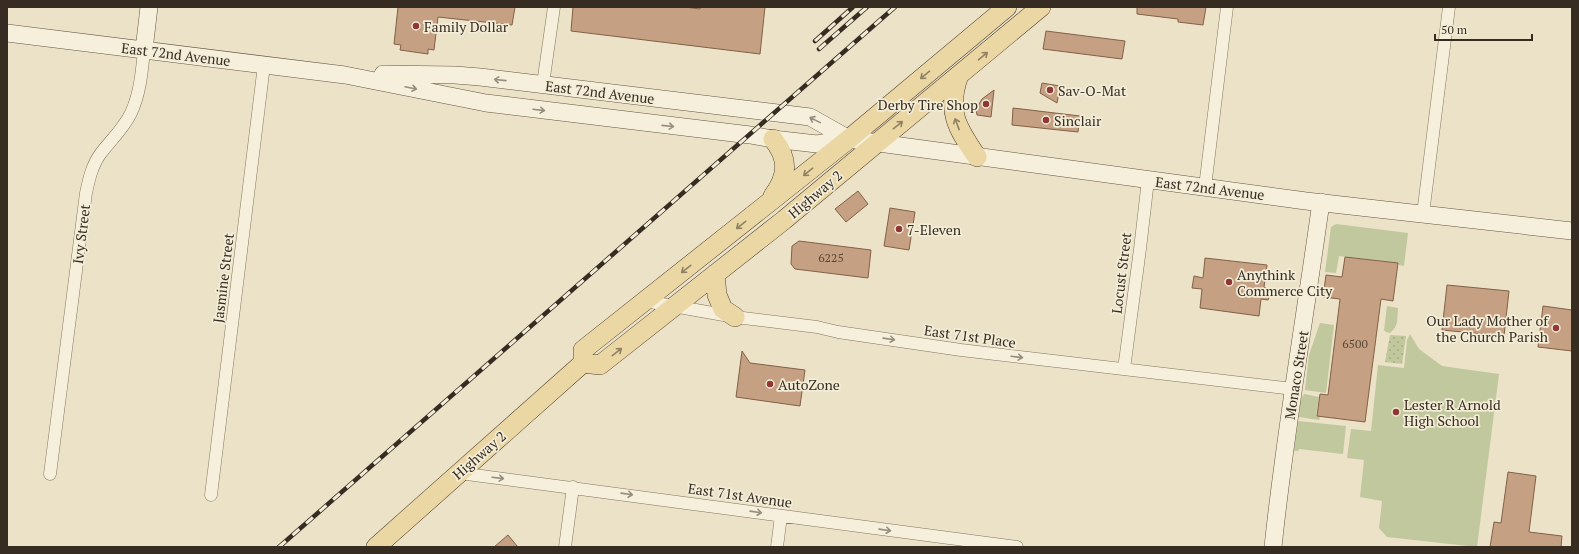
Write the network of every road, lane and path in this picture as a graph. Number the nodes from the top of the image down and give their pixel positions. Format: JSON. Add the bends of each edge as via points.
{"nodes":[{"id":1,"x":149,"y":7,"type":"edge"},
{"id":2,"x":554,"y":7,"type":"edge"},
{"id":3,"x":1007,"y":7,"type":"edge"},
{"id":4,"x":1041,"y":7,"type":"edge"},
{"id":5,"x":1227,"y":7,"type":"edge"},
{"id":6,"x":1449,"y":7,"type":"edge"},
{"id":7,"x":7,"y":33,"type":"edge"},
{"id":8,"x":144,"y":50,"type":"junction"},
{"id":9,"x":264,"y":65,"type":"junction"},
{"id":10,"x":345,"y":75,"type":"junction"},
{"id":11,"x":959,"y":75,"type":"junction"},
{"id":12,"x":543,"y":84,"type":"junction"},
{"id":13,"x":773,"y":139,"type":"junction"},
{"id":14,"x":849,"y":139,"type":"junction"},
{"id":15,"x":877,"y":142,"type":"junction"},
{"id":16,"x":977,"y":157,"type":"junction"},
{"id":17,"x":1148,"y":180,"type":"junction"},
{"id":18,"x":1205,"y":187,"type":"junction"},
{"id":19,"x":1321,"y":202,"type":"junction"},
{"id":20,"x":765,"y":206,"type":"junction"},
{"id":21,"x":1423,"y":214,"type":"junction"},
{"id":22,"x":1572,"y":231,"type":"edge"},
{"id":23,"x":715,"y":274,"type":"junction"},
{"id":24,"x":645,"y":301,"type":"junction"},
{"id":25,"x":674,"y":307,"type":"junction"},
{"id":26,"x":735,"y":317,"type":"junction"},
{"id":27,"x":583,"y":364,"type":"junction"},
{"id":28,"x":1124,"y":369,"type":"junction"},
{"id":29,"x":1293,"y":389,"type":"junction"},
{"id":30,"x":460,"y":473,"type":"junction"},
{"id":31,"x":50,"y":474,"type":"dead end"},
{"id":32,"x":573,"y":487,"type":"junction"},
{"id":33,"x":211,"y":496,"type":"dead end"},
{"id":34,"x":781,"y":516,"type":"junction"},
{"id":35,"x":973,"y":544,"type":"edge"},
{"id":36,"x":376,"y":547,"type":"edge"},
{"id":37,"x":565,"y":547,"type":"edge"},
{"id":38,"x":777,"y":547,"type":"edge"},
{"id":39,"x":1017,"y":547,"type":"edge"},
{"id":40,"x":1274,"y":547,"type":"edge"}],
"edges":[{"from":1,"to":8,"type":"main road","name":"Ivy Street"},
{"from":2,"to":12,"type":"street"},
{"from":3,"to":14,"type":"main road","name":"Highway 2","one_way":true},
{"from":11,"to":4,"type":"main road","name":"Highway 2","one_way":true},
{"from":5,"to":18,"type":"street"},
{"from":6,"to":21,"type":"street"},
{"from":7,"to":8,"type":"main road","name":"East 72nd Avenue"},
{"from":8,"to":9,"type":"main road","name":"East 72nd Avenue"},
{"from":8,"to":31,"type":"street","name":"Ivy Street","via":[[135,103],[123,126],[100,154],[91,171],[86,193]]},
{"from":9,"to":10,"type":"main road","name":"East 72nd Avenue"},
{"from":9,"to":33,"type":"street","name":"Jasmine Street"},
{"from":12,"to":10,"type":"main road","name":"East 72nd Avenue","one_way":true,"via":[[455,75]]},
{"from":10,"to":13,"type":"main road","name":"East 72nd Avenue","one_way":true,"via":[[486,103]]},
{"from":15,"to":11,"type":"main road","name":"Highway 2","one_way":true},
{"from":16,"to":11,"type":"main road","one_way":true,"via":[[964,138],[953,111],[954,92]]},
{"from":14,"to":12,"type":"main road","name":"East 72nd Avenue","one_way":true,"via":[[810,117]]},
{"from":13,"to":14,"type":"main road","name":"East 72nd Avenue","via":[[817,144]]},
{"from":13,"to":20,"type":"main road","via":[[781,150],[785,162],[784,172],[779,188]]},
{"from":14,"to":15,"type":"main road","name":"East 72nd Avenue"},
{"from":14,"to":20,"type":"main road","name":"Highway 2","one_way":true},
{"from":15,"to":16,"type":"main road","name":"East 72nd Avenue"},
{"from":15,"to":23,"type":"main road","name":"Highway 2"},
{"from":16,"to":17,"type":"main road","name":"East 72nd Avenue"},
{"from":17,"to":18,"type":"main road","name":"East 72nd Avenue"},
{"from":17,"to":28,"type":"street","name":"Locust Street"},
{"from":18,"to":19,"type":"main road","name":"East 72nd Avenue"},
{"from":19,"to":21,"type":"main road","name":"East 72nd Avenue"},
{"from":19,"to":29,"type":"main road","name":"Monaco Street"},
{"from":20,"to":24,"type":"main road","name":"Highway 2","one_way":true},
{"from":21,"to":22,"type":"main road","name":"East 72nd Avenue"},
{"from":23,"to":25,"type":"main road","name":"Highway 2"},
{"from":23,"to":26,"type":"main road","via":[[716,295],[723,309]]},
{"from":24,"to":25,"type":"street","name":"East 71st Place"},
{"from":24,"to":27,"type":"main road","name":"Highway 2","via":[[584,350]]},
{"from":25,"to":26,"type":"street","name":"East 71st Place"},
{"from":27,"to":25,"type":"main road","name":"Highway 2","one_way":true,"via":[[600,365]]},
{"from":26,"to":28,"type":"street","name":"East 71st Place","one_way":true,"via":[[817,327],[960,350]]},
{"from":27,"to":30,"type":"main road","name":"Highway 2"},
{"from":28,"to":29,"type":"street","name":"East 71st Place"},
{"from":29,"to":40,"type":"main road","name":"Monaco Street"},
{"from":30,"to":32,"type":"street","name":"East 71st Avenue","one_way":true},
{"from":30,"to":36,"type":"main road","name":"Highway 2"},
{"from":32,"to":34,"type":"street","name":"East 71st Avenue","one_way":true},
{"from":32,"to":37,"type":"street"},
{"from":34,"to":35,"type":"street","name":"East 71st Avenue","one_way":true},
{"from":34,"to":38,"type":"street"},
{"from":35,"to":39,"type":"street","name":"East 71st Avenue"}]}
